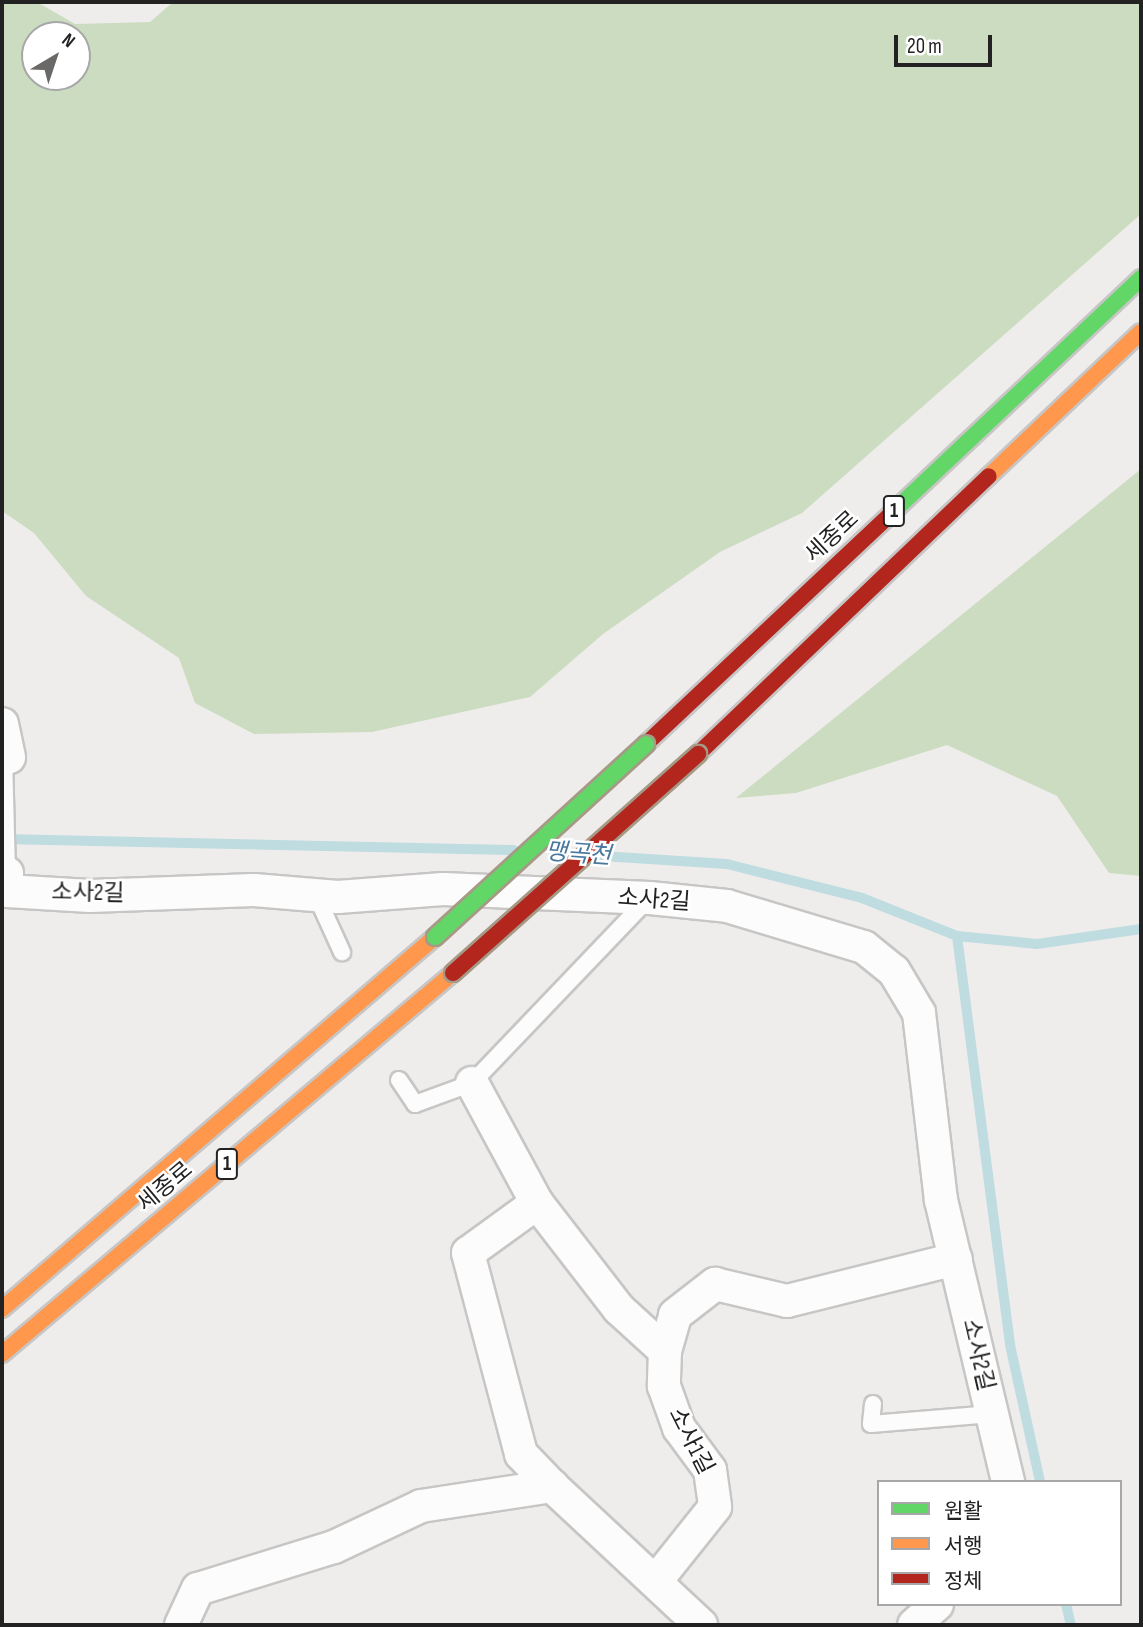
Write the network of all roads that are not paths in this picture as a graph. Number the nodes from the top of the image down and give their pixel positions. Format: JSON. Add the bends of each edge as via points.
{"nodes":[{"id":1,"x":1141,"y":278,"type":"edge"},
{"id":2,"x":1141,"y":332,"type":"edge"},
{"id":3,"x":2,"y":724,"type":"edge"},
{"id":4,"x":6,"y":761,"type":"edge"},
{"id":5,"x":5,"y":885,"type":"edge"},
{"id":6,"x":316,"y":895,"type":"junction"},
{"id":7,"x":650,"y":898,"type":"junction"},
{"id":8,"x":342,"y":952,"type":"dead end"},
{"id":9,"x":399,"y":1080,"type":"dead end"},
{"id":10,"x":472,"y":1083,"type":"junction"},
{"id":11,"x":537,"y":1203,"type":"junction"},
{"id":12,"x":956,"y":1259,"type":"junction"},
{"id":13,"x":2,"y":1309,"type":"edge"},
{"id":14,"x":664,"y":1351,"type":"junction"},
{"id":15,"x":2,"y":1354,"type":"edge"},
{"id":16,"x":873,"y":1405,"type":"dead end"},
{"id":17,"x":992,"y":1414,"type":"junction"},
{"id":18,"x":1008,"y":1480,"type":"edge"},
{"id":19,"x":552,"y":1486,"type":"junction"},
{"id":20,"x":656,"y":1581,"type":"junction"},
{"id":21,"x":935,"y":1606,"type":"edge"},
{"id":22,"x":181,"y":1625,"type":"edge"},
{"id":23,"x":701,"y":1625,"type":"edge"},
{"id":24,"x":915,"y":1625,"type":"edge"}],
"edges":[{"from":1,"to":13,"type":"main road","name":"세종로","number":"1","bridge":true,"via":[[435,937]]},
{"from":2,"to":15,"type":"main road","name":"세종로","number":"1","bridge":true,"via":[[698,754],[453,973]]},
{"from":3,"to":4,"type":"street","name":"소사2길"},
{"from":4,"to":5,"type":"lane","name":"소사2길"},
{"from":5,"to":6,"type":"street","name":"소사2길"},
{"from":6,"to":7,"type":"street","name":"소사2길","via":[[443,889]]},
{"from":6,"to":8,"type":"lane"},
{"from":7,"to":10,"type":"lane"},
{"from":7,"to":12,"type":"street","name":"소사2길","via":[[727,906],[864,947],[894,971],[919,1013],[941,1200]]},
{"from":9,"to":10,"type":"lane","via":[[415,1104]]},
{"from":10,"to":11,"type":"street"},
{"from":11,"to":14,"type":"street","via":[[620,1309]]},
{"from":11,"to":19,"type":"street","via":[[468,1253],[521,1454]]},
{"from":12,"to":14,"type":"street","name":"소사1길","via":[[787,1301],[715,1284],[675,1315]]},
{"from":12,"to":17,"type":"street","name":"소사2길"},
{"from":14,"to":20,"type":"street","name":"소사1길","via":[[664,1387],[679,1428],[710,1470],[715,1507]]},
{"from":16,"to":17,"type":"lane","via":[[871,1424]]},
{"from":17,"to":18,"type":"street","name":"소사2길"},
{"from":19,"to":20,"type":"street"},
{"from":19,"to":22,"type":"street","via":[[421,1506],[334,1547],[198,1589]]},
{"from":20,"to":23,"type":"street"},
{"from":21,"to":24,"type":"street"}]}
